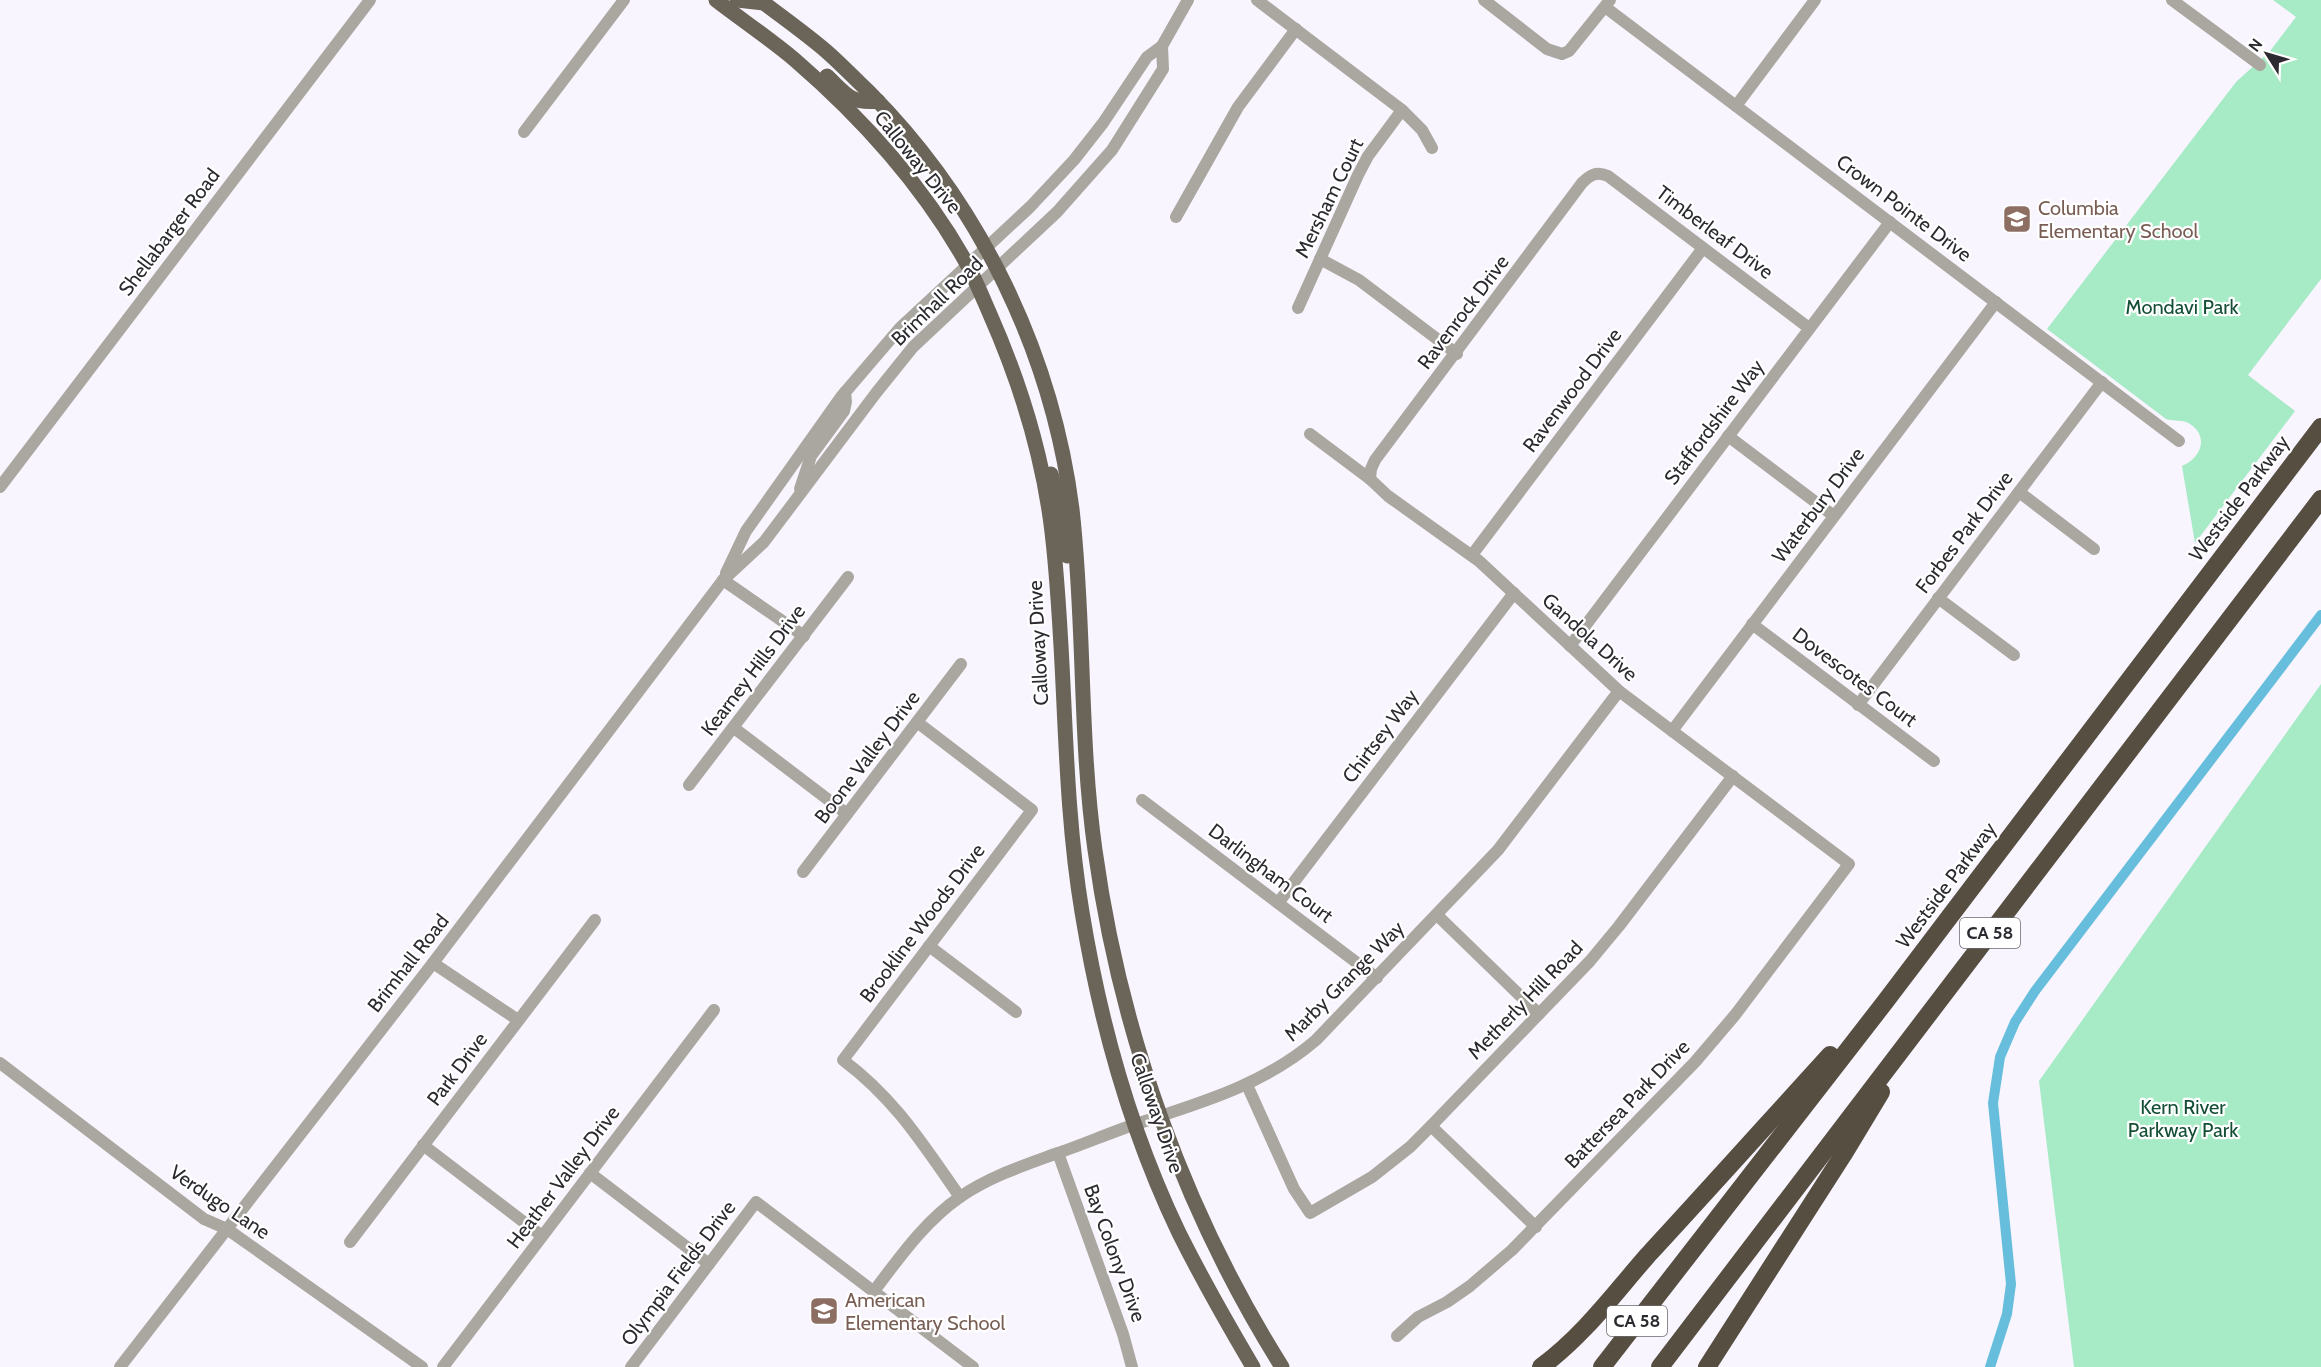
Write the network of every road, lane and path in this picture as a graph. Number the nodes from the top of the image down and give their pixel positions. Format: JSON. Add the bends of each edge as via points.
{"nodes":[{"id":1,"x":370,"y":0,"type":"edge"},
{"id":2,"x":624,"y":0,"type":"edge"},
{"id":3,"x":716,"y":0,"type":"edge"},
{"id":4,"x":737,"y":0,"type":"edge"},
{"id":5,"x":1188,"y":0,"type":"edge"},
{"id":6,"x":1257,"y":0,"type":"edge"},
{"id":7,"x":1484,"y":0,"type":"edge"},
{"id":8,"x":1815,"y":0,"type":"edge"},
{"id":9,"x":2172,"y":0,"type":"edge"},
{"id":10,"x":762,"y":2,"type":"edge"},
{"id":11,"x":1607,"y":3,"type":"edge"},
{"id":12,"x":1296,"y":29,"type":"junction"},
{"id":13,"x":1162,"y":46,"type":"junction"},
{"id":14,"x":780,"y":48,"type":"junction"},
{"id":15,"x":2260,"y":65,"type":"dead end"},
{"id":16,"x":878,"y":101,"type":"junction"},
{"id":17,"x":1736,"y":106,"type":"junction"},
{"id":18,"x":1402,"y":110,"type":"junction"},
{"id":19,"x":524,"y":132,"type":"dead end"},
{"id":20,"x":1432,"y":148,"type":"dead end"},
{"id":21,"x":1594,"y":174,"type":"joint"},
{"id":22,"x":1176,"y":217,"type":"dead end"},
{"id":23,"x":1890,"y":222,"type":"junction"},
{"id":24,"x":987,"y":247,"type":"junction"},
{"id":25,"x":1703,"y":248,"type":"junction"},
{"id":26,"x":1320,"y":259,"type":"junction"},
{"id":27,"x":967,"y":264,"type":"junction"},
{"id":28,"x":997,"y":269,"type":"junction"},
{"id":29,"x":978,"y":288,"type":"junction"},
{"id":30,"x":1996,"y":302,"type":"junction"},
{"id":31,"x":1298,"y":308,"type":"dead end"},
{"id":32,"x":1809,"y":328,"type":"junction"},
{"id":33,"x":1457,"y":354,"type":"junction"},
{"id":34,"x":2102,"y":382,"type":"junction"},
{"id":35,"x":845,"y":392,"type":"junction"},
{"id":36,"x":2321,"y":427,"type":"edge"},
{"id":37,"x":1310,"y":434,"type":"dead end"},
{"id":38,"x":1728,"y":436,"type":"junction"},
{"id":39,"x":2179,"y":441,"type":"dead end"},
{"id":40,"x":1040,"y":464,"type":"junction"},
{"id":41,"x":1370,"y":479,"type":"junction"},
{"id":42,"x":0,"y":487,"type":"edge"},
{"id":43,"x":2019,"y":492,"type":"junction"},
{"id":44,"x":797,"y":499,"type":"junction"},
{"id":45,"x":2321,"y":499,"type":"edge"},
{"id":46,"x":1834,"y":516,"type":"junction"},
{"id":47,"x":2094,"y":549,"type":"dead end"},
{"id":48,"x":1472,"y":555,"type":"junction"},
{"id":49,"x":1056,"y":569,"type":"junction"},
{"id":50,"x":1077,"y":572,"type":"junction"},
{"id":51,"x":848,"y":578,"type":"dead end"},
{"id":52,"x":723,"y":580,"type":"junction"},
{"id":53,"x":1514,"y":593,"type":"junction"},
{"id":54,"x":1938,"y":598,"type":"junction"},
{"id":55,"x":1752,"y":624,"type":"junction"},
{"id":56,"x":804,"y":636,"type":"junction"},
{"id":57,"x":1570,"y":646,"type":"junction"},
{"id":58,"x":1081,"y":651,"type":"junction"},
{"id":59,"x":2014,"y":655,"type":"dead end"},
{"id":60,"x":961,"y":664,"type":"dead end"},
{"id":61,"x":1619,"y":691,"type":"junction"},
{"id":62,"x":1858,"y":705,"type":"junction"},
{"id":63,"x":917,"y":722,"type":"junction"},
{"id":64,"x":734,"y":728,"type":"junction"},
{"id":65,"x":1672,"y":731,"type":"junction"},
{"id":66,"x":1934,"y":761,"type":"dead end"},
{"id":67,"x":1733,"y":776,"type":"junction"},
{"id":68,"x":689,"y":785,"type":"dead end"},
{"id":69,"x":1142,"y":800,"type":"dead end"},
{"id":70,"x":847,"y":814,"type":"junction"},
{"id":71,"x":1849,"y":864,"type":"joint"},
{"id":72,"x":803,"y":872,"type":"dead end"},
{"id":73,"x":1278,"y":903,"type":"junction"},
{"id":74,"x":1437,"y":915,"type":"junction"},
{"id":75,"x":595,"y":920,"type":"dead end"},
{"id":76,"x":929,"y":946,"type":"junction"},
{"id":77,"x":433,"y":963,"type":"junction"},
{"id":78,"x":1377,"y":978,"type":"junction"},
{"id":79,"x":1885,"y":1002,"type":"junction"},
{"id":80,"x":714,"y":1010,"type":"dead end"},
{"id":81,"x":1016,"y":1012,"type":"dead end"},
{"id":82,"x":1539,"y":1014,"type":"junction"},
{"id":83,"x":1925,"y":1017,"type":"junction"},
{"id":84,"x":518,"y":1020,"type":"junction"},
{"id":85,"x":0,"y":1063,"type":"edge"},
{"id":86,"x":1247,"y":1085,"type":"junction"},
{"id":87,"x":1161,"y":1117,"type":"junction"},
{"id":88,"x":1135,"y":1124,"type":"junction"},
{"id":89,"x":1431,"y":1126,"type":"junction"},
{"id":90,"x":423,"y":1145,"type":"junction"},
{"id":91,"x":1059,"y":1153,"type":"junction"},
{"id":92,"x":590,"y":1173,"type":"junction"},
{"id":93,"x":960,"y":1197,"type":"junction"},
{"id":94,"x":1536,"y":1227,"type":"junction"},
{"id":95,"x":227,"y":1229,"type":"junction"},
{"id":96,"x":542,"y":1236,"type":"junction"},
{"id":97,"x":350,"y":1242,"type":"dead end"},
{"id":98,"x":709,"y":1264,"type":"junction"},
{"id":99,"x":1672,"y":1274,"type":"junction"},
{"id":100,"x":1722,"y":1283,"type":"junction"},
{"id":101,"x":874,"y":1291,"type":"junction"},
{"id":102,"x":1397,"y":1336,"type":"dead end"},
{"id":103,"x":120,"y":1367,"type":"edge"},
{"id":104,"x":422,"y":1367,"type":"edge"},
{"id":105,"x":443,"y":1367,"type":"edge"},
{"id":106,"x":631,"y":1367,"type":"edge"},
{"id":107,"x":973,"y":1367,"type":"edge"},
{"id":108,"x":1132,"y":1367,"type":"edge"},
{"id":109,"x":1253,"y":1367,"type":"edge"},
{"id":110,"x":1282,"y":1367,"type":"edge"},
{"id":111,"x":1541,"y":1367,"type":"edge"},
{"id":112,"x":1592,"y":1367,"type":"edge"},
{"id":113,"x":1602,"y":1367,"type":"edge"},
{"id":114,"x":1660,"y":1367,"type":"edge"},
{"id":115,"x":1666,"y":1367,"type":"edge"},
{"id":116,"x":1707,"y":1367,"type":"edge"}],
"edges":[{"from":1,"to":42,"type":"street","name":"Shellabarger Road"},
{"from":2,"to":19,"type":"street"},
{"from":3,"to":14,"type":"main road","name":"Calloway Drive"},
{"from":4,"to":10,"type":"main road"},
{"from":5,"to":13,"type":"street","name":"Brimhall Road"},
{"from":6,"to":12,"type":"street"},
{"from":7,"to":11,"type":"street","via":[[1547,49],[1562,54],[1569,51]]},
{"from":8,"to":17,"type":"street"},
{"from":9,"to":15,"type":"street"},
{"from":10,"to":16,"type":"main road","name":"Calloway Drive","via":[[828,52]]},
{"from":11,"to":17,"type":"street","name":"Crown Pointe Drive"},
{"from":12,"to":18,"type":"street"},
{"from":12,"to":22,"type":"street","via":[[1238,107]]},
{"from":13,"to":24,"type":"street","name":"Brimhall Road","via":[[1147,57],[1106,119],[1060,176]]},
{"from":13,"to":28,"type":"street","name":"Brimhall Road","via":[[1163,69],[1112,150],[1058,212]]},
{"from":14,"to":16,"type":"main road","via":[[796,49],[854,100]]},
{"from":14,"to":27,"type":"main road","name":"Calloway Drive","via":[[864,127],[913,183]]},
{"from":16,"to":24,"type":"main road","name":"Calloway Drive","via":[[931,163]]},
{"from":17,"to":23,"type":"street","name":"Crown Pointe Drive"},
{"from":18,"to":20,"type":"street","via":[[1422,130]]},
{"from":18,"to":26,"type":"street","name":"Mersham Court","via":[[1368,156]]},
{"from":21,"to":25,"type":"street","name":"Timberleaf Drive","via":[[1608,176]]},
{"from":21,"to":33,"type":"street","name":"Ravenrock Drive","via":[[1582,183]]},
{"from":23,"to":30,"type":"street","name":"Crown Pointe Drive"},
{"from":23,"to":32,"type":"street","name":"Staffordshire Way"},
{"from":24,"to":27,"type":"street","name":"Brimhall Road"},
{"from":24,"to":28,"type":"main road","name":"Calloway Drive"},
{"from":25,"to":32,"type":"street","name":"Timberleaf Drive"},
{"from":25,"to":48,"type":"street","name":"Ravenwood Drive"},
{"from":26,"to":31,"type":"street","name":"Mersham Court"},
{"from":26,"to":33,"type":"street","via":[[1359,280]]},
{"from":27,"to":29,"type":"main road","name":"Calloway Drive"},
{"from":27,"to":35,"type":"street","name":"Brimhall Road","via":[[900,328]]},
{"from":28,"to":29,"type":"street","name":"Brimhall Road"},
{"from":28,"to":50,"type":"main road","name":"Calloway Drive","via":[[1030,341],[1056,424],[1070,495]]},
{"from":29,"to":40,"type":"main road","name":"Calloway Drive","via":[[1017,381]]},
{"from":29,"to":44,"type":"street","name":"Brimhall Road","via":[[913,347]]},
{"from":30,"to":34,"type":"street","name":"Crown Pointe Drive"},
{"from":30,"to":46,"type":"street","name":"Waterbury Drive"},
{"from":32,"to":38,"type":"street","name":"Staffordshire Way"},
{"from":33,"to":41,"type":"street","name":"Ravenrock Drive","via":[[1375,460]]},
{"from":34,"to":39,"type":"street","name":"Crown Pointe Drive"},
{"from":34,"to":43,"type":"street","name":"Forbes Park Drive"},
{"from":35,"to":44,"type":"street","via":[[844,411],[811,456]]},
{"from":35,"to":52,"type":"street","name":"Brimhall Road","via":[[746,531]]},
{"from":36,"to":79,"type":"highway","name":"Westside Parkway","number":"CA 58"},
{"from":37,"to":41,"type":"street","name":"Gandola Drive"},
{"from":38,"to":46,"type":"street"},
{"from":38,"to":57,"type":"street","name":"Staffordshire Way"},
{"from":40,"to":49,"type":"main road","name":"Calloway Drive"},
{"from":40,"to":50,"type":"main road","via":[[1054,478],[1065,554]]},
{"from":41,"to":48,"type":"street","name":"Gandola Drive"},
{"from":43,"to":47,"type":"street"},
{"from":43,"to":54,"type":"street","name":"Forbes Park Drive"},
{"from":44,"to":52,"type":"street","name":"Brimhall Road","via":[[764,542]]},
{"from":45,"to":83,"type":"highway","number":"CA 58"},
{"from":46,"to":55,"type":"street","name":"Waterbury Drive"},
{"from":48,"to":53,"type":"street","name":"Gandola Drive"},
{"from":49,"to":58,"type":"main road","via":[[1065,587],[1068,632]]},
{"from":49,"to":88,"type":"main road","name":"Calloway Drive","via":[[1066,766],[1078,890],[1105,1022]]},
{"from":50,"to":58,"type":"main road","name":"Calloway Drive"},
{"from":51,"to":56,"type":"street","name":"Kearney Hills Drive"},
{"from":52,"to":56,"type":"street"},
{"from":52,"to":77,"type":"street","name":"Brimhall Road"},
{"from":53,"to":57,"type":"street","name":"Gandola Drive"},
{"from":53,"to":73,"type":"street","name":"Chirtsey Way"},
{"from":54,"to":59,"type":"street"},
{"from":54,"to":62,"type":"street","name":"Forbes Park Drive"},
{"from":55,"to":62,"type":"street","name":"Dovescotes Court"},
{"from":55,"to":65,"type":"street","name":"Waterbury Drive"},
{"from":56,"to":64,"type":"street","name":"Kearney Hills Drive"},
{"from":57,"to":61,"type":"street","name":"Gandola Drive"},
{"from":58,"to":87,"type":"main road","name":"Calloway Drive","via":[[1089,802],[1101,890],[1124,1000]]},
{"from":60,"to":63,"type":"street","name":"Boone Valley Drive"},
{"from":61,"to":65,"type":"street","name":"Gandola Drive"},
{"from":61,"to":74,"type":"street","name":"Marby Grange Way","via":[[1498,850]]},
{"from":62,"to":66,"type":"street","name":"Dovescotes Court"},
{"from":63,"to":70,"type":"street","name":"Boone Valley Drive"},
{"from":63,"to":76,"type":"street","name":"Brookline Woods Drive","via":[[1032,810]]},
{"from":64,"to":68,"type":"street","name":"Kearney Hills Drive"},
{"from":64,"to":70,"type":"street"},
{"from":65,"to":67,"type":"street","name":"Gandola Drive"},
{"from":67,"to":71,"type":"street","name":"Gandola Drive"},
{"from":67,"to":82,"type":"street","name":"Metherly Hill Road","via":[[1619,927]]},
{"from":69,"to":73,"type":"street","name":"Darlingham Court"},
{"from":70,"to":72,"type":"street","name":"Boone Valley Drive"},
{"from":71,"to":94,"type":"street","name":"Battersea Park Drive","via":[[1716,1039]]},
{"from":73,"to":78,"type":"street","name":"Darlingham Court"},
{"from":74,"to":78,"type":"street","name":"Marby Grange Way"},
{"from":74,"to":82,"type":"street"},
{"from":75,"to":84,"type":"street","name":"Park Drive"},
{"from":76,"to":81,"type":"street"},
{"from":76,"to":93,"type":"street","name":"Brookline Woods Drive","via":[[843,1060],[894,1104]]},
{"from":77,"to":84,"type":"street"},
{"from":77,"to":95,"type":"street","name":"Brimhall Road"},
{"from":78,"to":86,"type":"street","name":"Marby Grange Way","via":[[1300,1054]]},
{"from":79,"to":99,"type":"highway","name":"Westside Parkway","number":"CA 58"},
{"from":79,"to":111,"type":"highway","via":[[1831,1054],[1590,1324]]},
{"from":80,"to":92,"type":"street","name":"Heather Valley Drive"},
{"from":82,"to":89,"type":"street","name":"Metherly Hill Road"},
{"from":83,"to":100,"type":"highway","number":"CA 58"},
{"from":83,"to":116,"type":"highway","via":[[1843,1155]]},
{"from":84,"to":90,"type":"street","name":"Park Drive"},
{"from":85,"to":95,"type":"street","name":"Verdugo Lane","via":[[204,1219]]},
{"from":86,"to":87,"type":"street","name":"Marby Grange Way"},
{"from":86,"to":89,"type":"street","name":"Metherly Hill Road","via":[[1289,1180],[1310,1213],[1372,1177]]},
{"from":87,"to":88,"type":"street","name":"Marby Grange Way"},
{"from":87,"to":110,"type":"main road","name":"Calloway Drive","via":[[1216,1252]]},
{"from":88,"to":91,"type":"street","name":"Marby Grange Way"},
{"from":88,"to":109,"type":"main road","name":"Calloway Drive","via":[[1179,1233]]},
{"from":89,"to":94,"type":"street"},
{"from":90,"to":96,"type":"street"},
{"from":90,"to":97,"type":"street","name":"Park Drive"},
{"from":91,"to":93,"type":"street","name":"Marby Grange Way","via":[[987,1181]]},
{"from":91,"to":108,"type":"street","name":"Bay Colony Drive"},
{"from":92,"to":96,"type":"street","name":"Heather Valley Drive"},
{"from":92,"to":98,"type":"street"},
{"from":93,"to":101,"type":"street","name":"Marby Grange Way","via":[[922,1229]]},
{"from":94,"to":102,"type":"street","name":"Battersea Park Drive","via":[[1470,1286],[1418,1317]]},
{"from":95,"to":103,"type":"street","name":"Brimhall Road"},
{"from":95,"to":104,"type":"street","name":"Verdugo Lane"},
{"from":96,"to":105,"type":"street","name":"Heather Valley Drive"},
{"from":98,"to":101,"type":"street","name":"Olympia Fields Drive","via":[[756,1202]]},
{"from":98,"to":106,"type":"street","name":"Olympia Fields Drive"},
{"from":99,"to":112,"type":"highway"},
{"from":99,"to":113,"type":"highway","name":"Westside Parkway","number":"CA 58"},
{"from":100,"to":114,"type":"highway","number":"CA 58"},
{"from":100,"to":115,"type":"highway"},
{"from":101,"to":107,"type":"street"}]}
